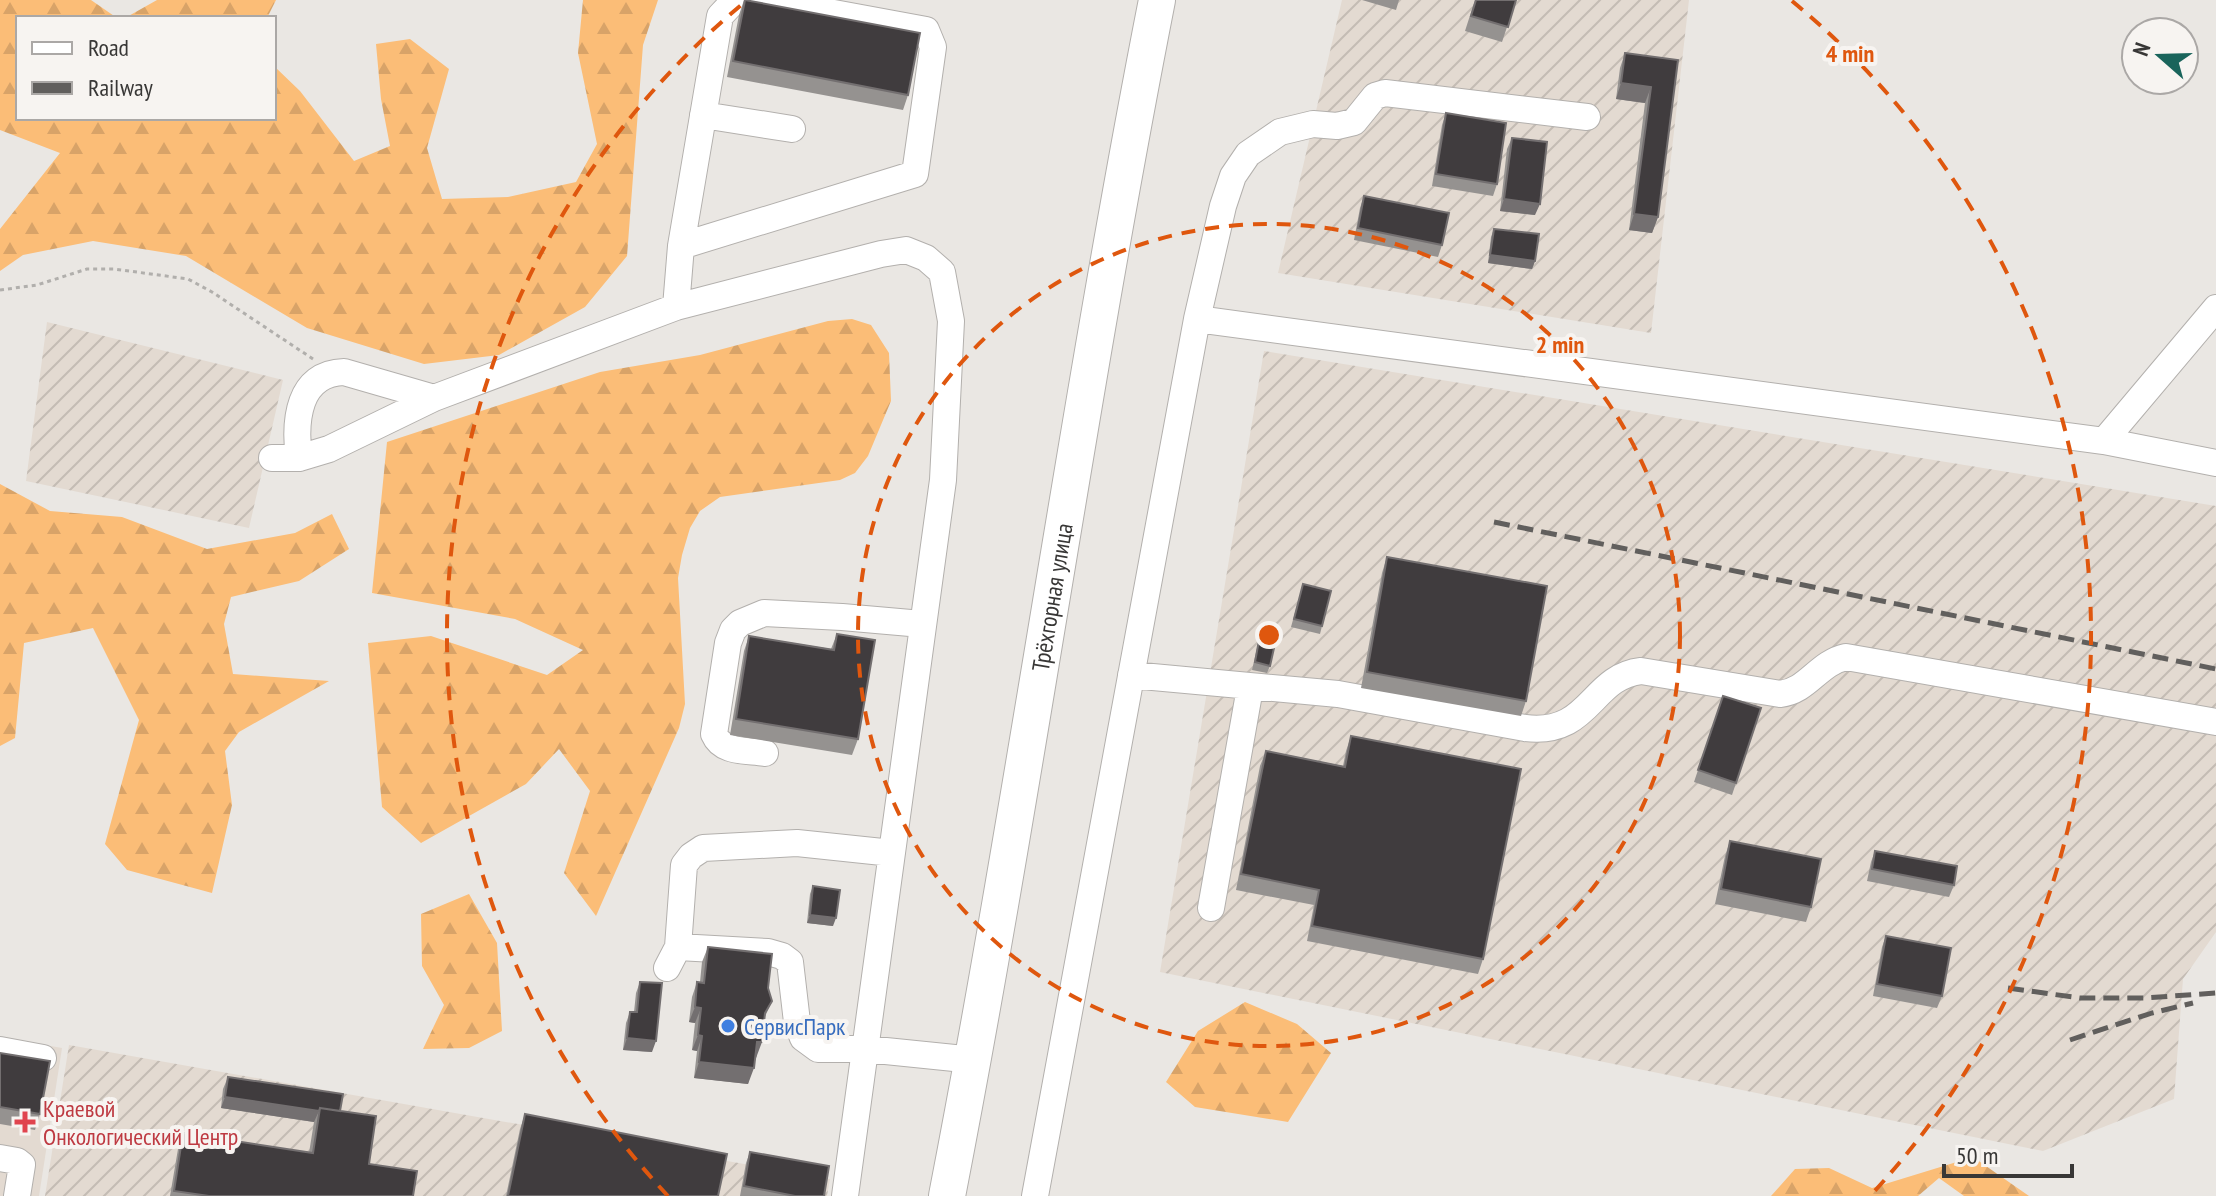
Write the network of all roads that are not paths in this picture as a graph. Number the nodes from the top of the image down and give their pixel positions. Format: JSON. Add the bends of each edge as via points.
{"nodes":[{"id":1,"x":735,"y":0,"type":"edge"},
{"id":2,"x":763,"y":0,"type":"edge"},
{"id":3,"x":1157,"y":0,"type":"edge"},
{"id":4,"x":703,"y":115,"type":"junction"},
{"id":5,"x":1587,"y":117,"type":"dead end"},
{"id":6,"x":792,"y":129,"type":"dead end"},
{"id":7,"x":681,"y":246,"type":"junction"},
{"id":8,"x":676,"y":307,"type":"junction"},
{"id":9,"x":2216,"y":308,"type":"edge"},
{"id":10,"x":1197,"y":319,"type":"junction"},
{"id":11,"x":434,"y":398,"type":"junction"},
{"id":12,"x":2104,"y":441,"type":"junction"},
{"id":13,"x":272,"y":458,"type":"dead end"},
{"id":14,"x":299,"y":458,"type":"junction"},
{"id":15,"x":2216,"y":463,"type":"edge"},
{"id":16,"x":922,"y":624,"type":"junction"},
{"id":17,"x":1131,"y":675,"type":"junction"},
{"id":18,"x":1250,"y":688,"type":"junction"},
{"id":19,"x":2216,"y":722,"type":"edge"},
{"id":20,"x":765,"y":753,"type":"dead end"},
{"id":21,"x":892,"y":853,"type":"junction"},
{"id":22,"x":1211,"y":908,"type":"dead end"},
{"id":23,"x":866,"y":1049,"type":"junction"},
{"id":24,"x":0,"y":1050,"type":"edge"},
{"id":25,"x":43,"y":1058,"type":"edge"},
{"id":26,"x":974,"y":1060,"type":"junction"},
{"id":27,"x":0,"y":1158,"type":"edge"},
{"id":28,"x":17,"y":1196,"type":"edge"},
{"id":29,"x":845,"y":1196,"type":"edge"},
{"id":30,"x":947,"y":1196,"type":"edge"},
{"id":31,"x":1035,"y":1196,"type":"edge"}],
"edges":[{"from":1,"to":4,"type":"lane","via":[[720,16]]},
{"from":2,"to":7,"type":"lane","via":[[926,30],[933,47],[915,174]]},
{"from":3,"to":26,"type":"highway","name":"Трёхгорная улица","via":[[1095,334]]},
{"from":4,"to":6,"type":"lane"},
{"from":4,"to":7,"type":"lane"},
{"from":5,"to":10,"type":"lane","via":[[1385,93],[1375,96],[1354,122],[1280,132],[1248,154],[1233,176]]},
{"from":7,"to":8,"type":"lane"},
{"from":8,"to":11,"type":"lane"},
{"from":8,"to":16,"type":"lane","via":[[906,250],[942,272],[951,321],[943,480]]},
{"from":9,"to":12,"type":"lane"},
{"from":10,"to":12,"type":"lane"},
{"from":10,"to":17,"type":"lane"},
{"from":11,"to":14,"type":"lane"},
{"from":11,"to":14,"type":"lane","via":[[333,372],[315,380],[305,393],[296,437]]},
{"from":12,"to":15,"type":"lane"},
{"from":13,"to":14,"type":"lane"},
{"from":16,"to":20,"type":"lane","via":[[764,613],[740,623],[728,643],[714,734],[725,748]]},
{"from":16,"to":21,"type":"lane"},
{"from":17,"to":18,"type":"lane"},
{"from":17,"to":31,"type":"lane"},
{"from":18,"to":19,"type":"lane","via":[[1338,694],[1552,729],[1566,725],[1628,672],[1780,694],[1793,693],[1831,660],[1846,657]]},
{"from":18,"to":22,"type":"lane"},
{"from":21,"to":23,"type":"lane"},
{"from":21,"to":23,"type":"lane","via":[[797,843],[703,848],[684,865],[672,957],[768,952],[782,956],[790,962],[803,1038],[818,1049]]},
{"from":23,"to":26,"type":"lane"},
{"from":23,"to":29,"type":"lane"},
{"from":24,"to":25,"type":"lane"},
{"from":26,"to":30,"type":"highway","name":"Трёхгорная улица"},
{"from":27,"to":28,"type":"lane","via":[[22,1165]]}]}
